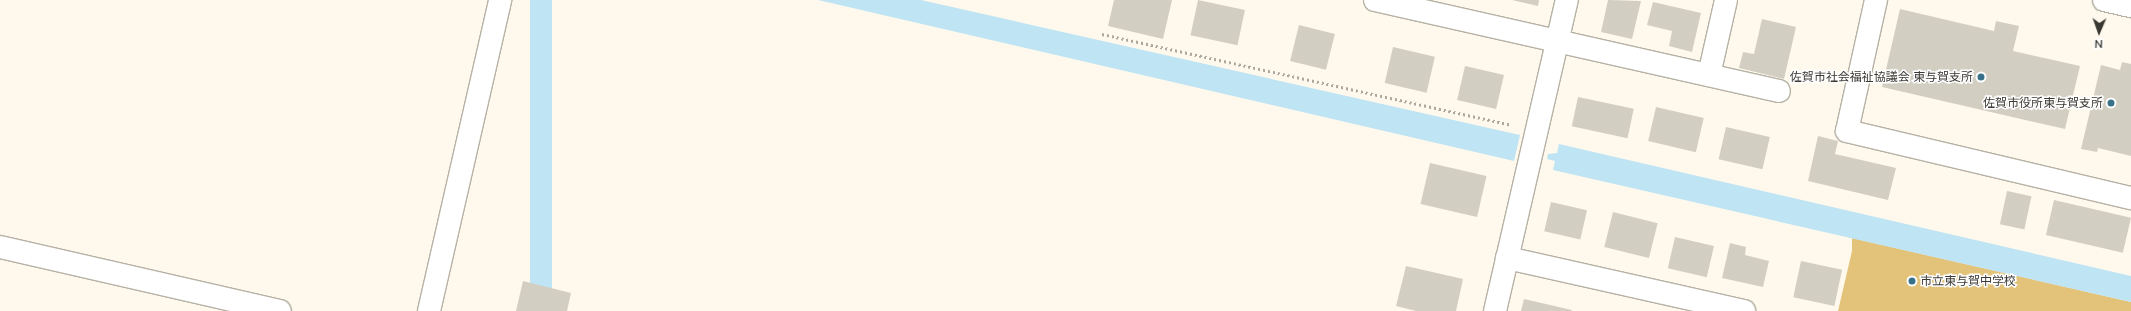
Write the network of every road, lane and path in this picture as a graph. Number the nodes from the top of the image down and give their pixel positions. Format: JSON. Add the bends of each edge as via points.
{"nodes":[{"id":1,"x":500,"y":0,"type":"edge"},
{"id":2,"x":1375,"y":0,"type":"edge"},
{"id":3,"x":1567,"y":0,"type":"edge"},
{"id":4,"x":1726,"y":0,"type":"edge"},
{"id":5,"x":1876,"y":0,"type":"edge"},
{"id":6,"x":2104,"y":0,"type":"edge"},
{"id":7,"x":2131,"y":6,"type":"edge"},
{"id":8,"x":1102,"y":34,"type":"dead end"},
{"id":9,"x":1557,"y":41,"type":"junction"},
{"id":10,"x":1709,"y":75,"type":"junction"},
{"id":11,"x":1779,"y":91,"type":"dead end"},
{"id":12,"x":1536,"y":131,"type":"junction"},
{"id":13,"x":2131,"y":198,"type":"edge"},
{"id":14,"x":0,"y":247,"type":"edge"},
{"id":15,"x":1507,"y":258,"type":"junction"},
{"id":16,"x":1665,"y":302,"type":"edge"},
{"id":17,"x":280,"y":311,"type":"edge"},
{"id":18,"x":429,"y":311,"type":"edge"},
{"id":19,"x":1495,"y":311,"type":"edge"},
{"id":20,"x":1744,"y":311,"type":"edge"}],
"edges":[{"from":1,"to":18,"type":"street"},
{"from":2,"to":9,"type":"street"},
{"from":3,"to":9,"type":"street"},
{"from":4,"to":10,"type":"street"},
{"from":5,"to":13,"type":"street","via":[[1847,131]]},
{"from":6,"to":7,"type":"street"},
{"from":8,"to":12,"type":"path"},
{"from":9,"to":10,"type":"street"},
{"from":9,"to":12,"type":"street"},
{"from":10,"to":11,"type":"street"},
{"from":12,"to":15,"type":"street"},
{"from":14,"to":17,"type":"street"},
{"from":15,"to":16,"type":"street"},
{"from":15,"to":19,"type":"street"},
{"from":16,"to":20,"type":"street"}]}
